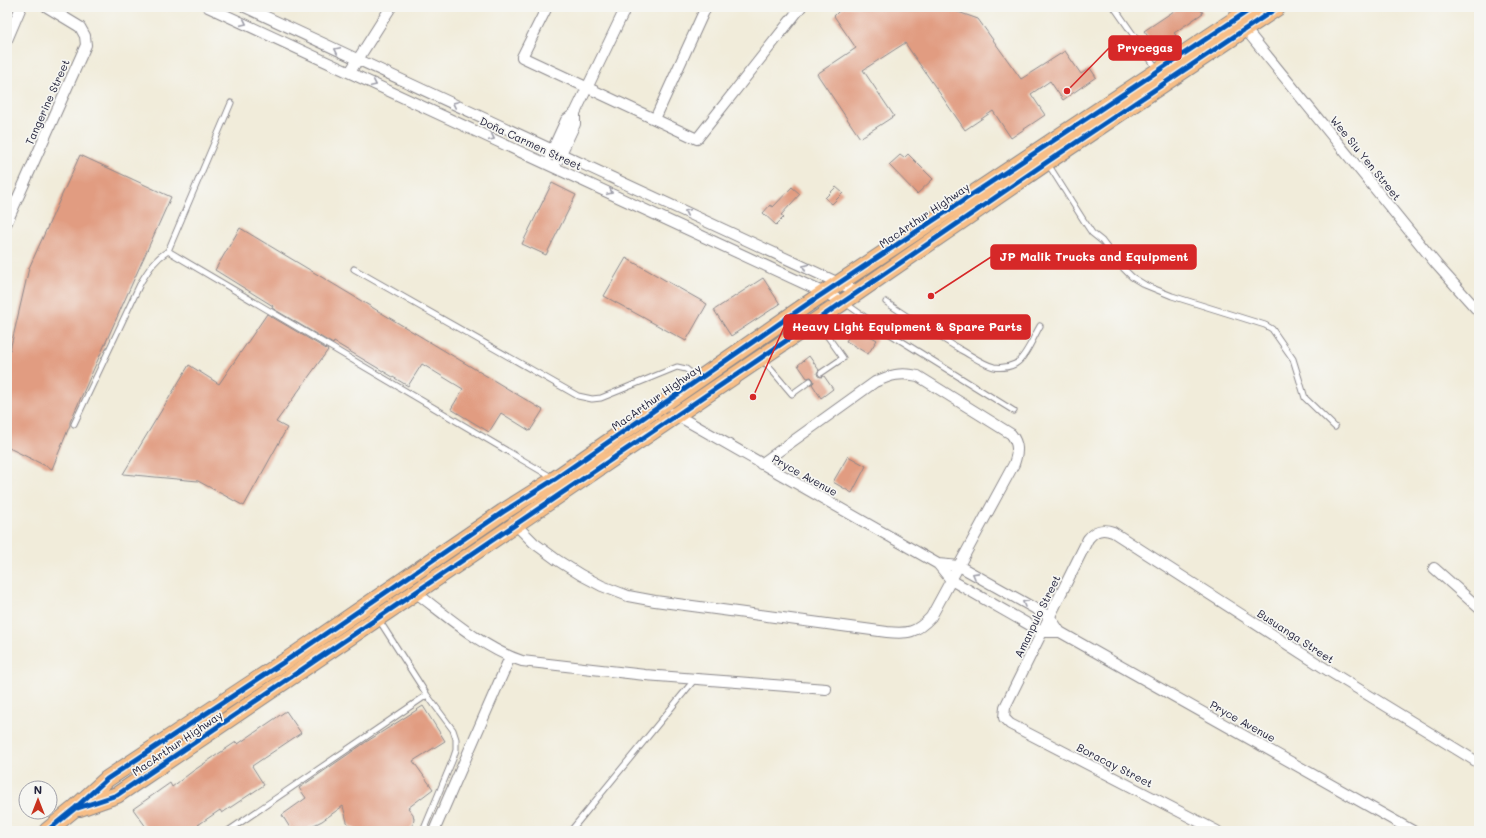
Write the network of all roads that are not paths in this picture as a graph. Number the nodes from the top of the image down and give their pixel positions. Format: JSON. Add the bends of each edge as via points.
{"nodes":[{"id":1,"x":22,"y":7,"type":"edge"},
{"id":2,"x":47,"y":7,"type":"edge"},
{"id":3,"x":208,"y":7,"type":"edge"},
{"id":4,"x":245,"y":7,"type":"edge"},
{"id":5,"x":391,"y":7,"type":"edge"},
{"id":6,"x":547,"y":7,"type":"edge"},
{"id":7,"x":626,"y":7,"type":"edge"},
{"id":8,"x":706,"y":7,"type":"edge"},
{"id":9,"x":801,"y":7,"type":"edge"},
{"id":10,"x":1114,"y":7,"type":"edge"},
{"id":11,"x":1254,"y":7,"type":"edge"},
{"id":12,"x":1278,"y":7,"type":"edge"},
{"id":13,"x":1241,"y":24,"type":"junction"},
{"id":14,"x":7,"y":40,"type":"edge"},
{"id":15,"x":358,"y":60,"type":"junction"},
{"id":16,"x":1158,"y":71,"type":"junction"},
{"id":17,"x":350,"y":72,"type":"junction"},
{"id":18,"x":587,"y":87,"type":"junction"},
{"id":19,"x":231,"y":103,"type":"dead end"},
{"id":20,"x":655,"y":119,"type":"junction"},
{"id":21,"x":556,"y":152,"type":"junction"},
{"id":22,"x":1044,"y":156,"type":"junction"},
{"id":23,"x":550,"y":165,"type":"junction"},
{"id":24,"x":7,"y":222,"type":"edge"},
{"id":25,"x":168,"y":251,"type":"junction"},
{"id":26,"x":354,"y":269,"type":"dead end"},
{"id":27,"x":840,"y":283,"type":"junction"},
{"id":28,"x":826,"y":292,"type":"junction"},
{"id":29,"x":858,"y":292,"type":"junction"},
{"id":30,"x":844,"y":302,"type":"junction"},
{"id":31,"x":886,"y":302,"type":"dead end"},
{"id":32,"x":1479,"y":312,"type":"edge"},
{"id":33,"x":817,"y":320,"type":"junction"},
{"id":34,"x":1040,"y":326,"type":"dead end"},
{"id":35,"x":761,"y":358,"type":"junction"},
{"id":36,"x":821,"y":373,"type":"dead end"},
{"id":37,"x":699,"y":379,"type":"junction"},
{"id":38,"x":810,"y":381,"type":"dead end"},
{"id":39,"x":662,"y":406,"type":"junction"},
{"id":40,"x":1014,"y":411,"type":"dead end"},
{"id":41,"x":677,"y":416,"type":"junction"},
{"id":42,"x":74,"y":424,"type":"dead end"},
{"id":43,"x":1335,"y":427,"type":"dead end"},
{"id":44,"x":761,"y":464,"type":"junction"},
{"id":45,"x":555,"y":479,"type":"junction"},
{"id":46,"x":543,"y":496,"type":"junction"},
{"id":47,"x":503,"y":512,"type":"junction"},
{"id":48,"x":515,"y":524,"type":"junction"},
{"id":49,"x":1100,"y":529,"type":"joint"},
{"id":50,"x":938,"y":564,"type":"junction"},
{"id":51,"x":959,"y":566,"type":"junction"},
{"id":52,"x":1434,"y":568,"type":"dead end"},
{"id":53,"x":951,"y":580,"type":"junction"},
{"id":54,"x":415,"y":592,"type":"junction"},
{"id":55,"x":1479,"y":608,"type":"edge"},
{"id":56,"x":1050,"y":617,"type":"junction"},
{"id":57,"x":378,"y":618,"type":"junction"},
{"id":58,"x":1042,"y":632,"type":"junction"},
{"id":59,"x":1060,"y":632,"type":"junction"},
{"id":60,"x":510,"y":657,"type":"junction"},
{"id":61,"x":695,"y":679,"type":"junction"},
{"id":62,"x":826,"y":689,"type":"dead end"},
{"id":63,"x":427,"y":695,"type":"junction"},
{"id":64,"x":1004,"y":718,"type":"joint"},
{"id":65,"x":1479,"y":763,"type":"edge"},
{"id":66,"x":74,"y":809,"type":"junction"},
{"id":67,"x":573,"y":828,"type":"dead end"},
{"id":68,"x":47,"y":831,"type":"edge"},
{"id":69,"x":228,"y":831,"type":"edge"},
{"id":70,"x":423,"y":831,"type":"edge"},
{"id":71,"x":434,"y":831,"type":"edge"},
{"id":72,"x":1217,"y":831,"type":"edge"},
{"id":73,"x":1413,"y":831,"type":"edge"}],
"edges":[{"from":1,"to":14,"type":"street"},
{"from":2,"to":24,"type":"street","name":"Tangerine Street","via":[[80,27],[86,45]]},
{"from":3,"to":17,"type":"street","name":"Doña Carmen Street","one_way":true},
{"from":15,"to":4,"type":"street","name":"Doña Carmen Street","one_way":true},
{"from":5,"to":15,"type":"street"},
{"from":6,"to":18,"type":"street","via":[[522,57]]},
{"from":7,"to":18,"type":"street"},
{"from":8,"to":20,"type":"street"},
{"from":9,"to":20,"type":"street","via":[[697,139]]},
{"from":10,"to":16,"type":"lane"},
{"from":11,"to":13,"type":"highway","name":"MacArthur Highway"},
{"from":12,"to":13,"type":"highway","name":"MacArthur Highway"},
{"from":13,"to":16,"type":"highway","name":"MacArthur Highway"},
{"from":13,"to":22,"type":"highway","name":"MacArthur Highway"},
{"from":13,"to":32,"type":"street","name":"Wee Siu Yen Street","via":[[1437,265]]},
{"from":15,"to":17,"type":"street"},
{"from":21,"to":15,"type":"street","name":"Doña Carmen Street","one_way":true},
{"from":16,"to":22,"type":"highway","name":"MacArthur Highway"},
{"from":17,"to":23,"type":"street","name":"Doña Carmen Street","one_way":true},
{"from":18,"to":20,"type":"street"},
{"from":18,"to":21,"type":"street","via":[[575,113],[566,120]]},
{"from":19,"to":25,"type":"lane"},
{"from":21,"to":23,"type":"street"},
{"from":27,"to":21,"type":"street","name":"Doña Carmen Street","one_way":true},
{"from":22,"to":27,"type":"highway","name":"MacArthur Highway"},
{"from":22,"to":29,"type":"highway","name":"MacArthur Highway"},
{"from":22,"to":43,"type":"lane","via":[[1092,233],[1132,277],[1172,296],[1272,329],[1293,359],[1305,398]]},
{"from":23,"to":28,"type":"street","name":"Doña Carmen Street","one_way":true},
{"from":25,"to":42,"type":"lane","via":[[158,257],[141,282]]},
{"from":25,"to":45,"type":"lane"},
{"from":26,"to":37,"type":"lane","via":[[578,396],[601,398],[677,367],[686,369]]},
{"from":27,"to":28,"type":"highway","name":"MacArthur Highway"},
{"from":27,"to":29,"type":"street","name":"Doña Carmen Street"},
{"from":28,"to":30,"type":"street","name":"Doña Carmen Street"},
{"from":28,"to":37,"type":"highway","name":"MacArthur Highway"},
{"from":29,"to":30,"type":"highway","name":"MacArthur Highway"},
{"from":30,"to":33,"type":"highway","name":"MacArthur Highway"},
{"from":30,"to":40,"type":"lane","via":[[882,329]]},
{"from":31,"to":34,"type":"lane","via":[[905,316],[994,367],[1015,364],[1024,355]]},
{"from":33,"to":35,"type":"highway","name":"MacArthur Highway"},
{"from":33,"to":36,"type":"lane","via":[[843,358]]},
{"from":35,"to":38,"type":"lane","via":[[792,394]]},
{"from":35,"to":41,"type":"highway","name":"MacArthur Highway"},
{"from":37,"to":39,"type":"highway","name":"MacArthur Highway"},
{"from":39,"to":41,"type":"street","name":"Pryce Avenue"},
{"from":39,"to":45,"type":"highway","name":"MacArthur Highway"},
{"from":41,"to":44,"type":"street","name":"Pryce Avenue"},
{"from":41,"to":46,"type":"highway","name":"MacArthur Highway"},
{"from":44,"to":50,"type":"street","name":"Pryce Avenue"},
{"from":44,"to":51,"type":"street","via":[[875,382],[896,374],[918,376],[1011,434],[1016,439],[1018,447],[1014,464]]},
{"from":45,"to":46,"type":"highway","name":"MacArthur Highway"},
{"from":46,"to":47,"type":"highway","name":"MacArthur Highway"},
{"from":46,"to":48,"type":"highway","name":"MacArthur Highway"},
{"from":47,"to":48,"type":"street"},
{"from":47,"to":66,"type":"highway","name":"MacArthur Highway","via":[[107,779]]},
{"from":48,"to":53,"type":"street","via":[[534,543],[557,560],[602,586],[628,596],[887,632],[909,632],[925,624]]},
{"from":48,"to":54,"type":"highway","name":"MacArthur Highway"},
{"from":49,"to":56,"type":"street","name":"Amanpulo Street","via":[[1088,539]]},
{"from":49,"to":65,"type":"street","name":"Busuanga Street","via":[[1113,532],[1329,671]]},
{"from":50,"to":51,"type":"street","name":"Pryce Avenue"},
{"from":50,"to":53,"type":"street","name":"Pryce Avenue"},
{"from":51,"to":53,"type":"street"},
{"from":56,"to":51,"type":"street","name":"Pryce Avenue","one_way":true},
{"from":52,"to":55,"type":"street"},
{"from":53,"to":58,"type":"street","name":"Pryce Avenue"},
{"from":54,"to":57,"type":"highway","name":"MacArthur Highway"},
{"from":54,"to":60,"type":"street","via":[[486,644]]},
{"from":56,"to":58,"type":"street","name":"Amanpulo Street"},
{"from":56,"to":59,"type":"street","name":"Pryce Avenue"},
{"from":57,"to":63,"type":"lane"},
{"from":57,"to":66,"type":"highway","name":"MacArthur Highway","via":[[117,795]]},
{"from":58,"to":59,"type":"street","name":"Pryce Avenue"},
{"from":58,"to":64,"type":"street","name":"Amanpulo Street","via":[[1005,707]]},
{"from":59,"to":73,"type":"street","name":"Pryce Avenue"},
{"from":60,"to":61,"type":"street","via":[[559,666]]},
{"from":60,"to":71,"type":"street"},
{"from":61,"to":62,"type":"street"},
{"from":61,"to":67,"type":"lane"},
{"from":63,"to":69,"type":"lane"},
{"from":63,"to":70,"type":"lane","via":[[453,730],[456,750]]},
{"from":64,"to":72,"type":"street","name":"Boracay Street","via":[[1010,724]]},
{"from":66,"to":68,"type":"highway","name":"MacArthur Highway"}]}
